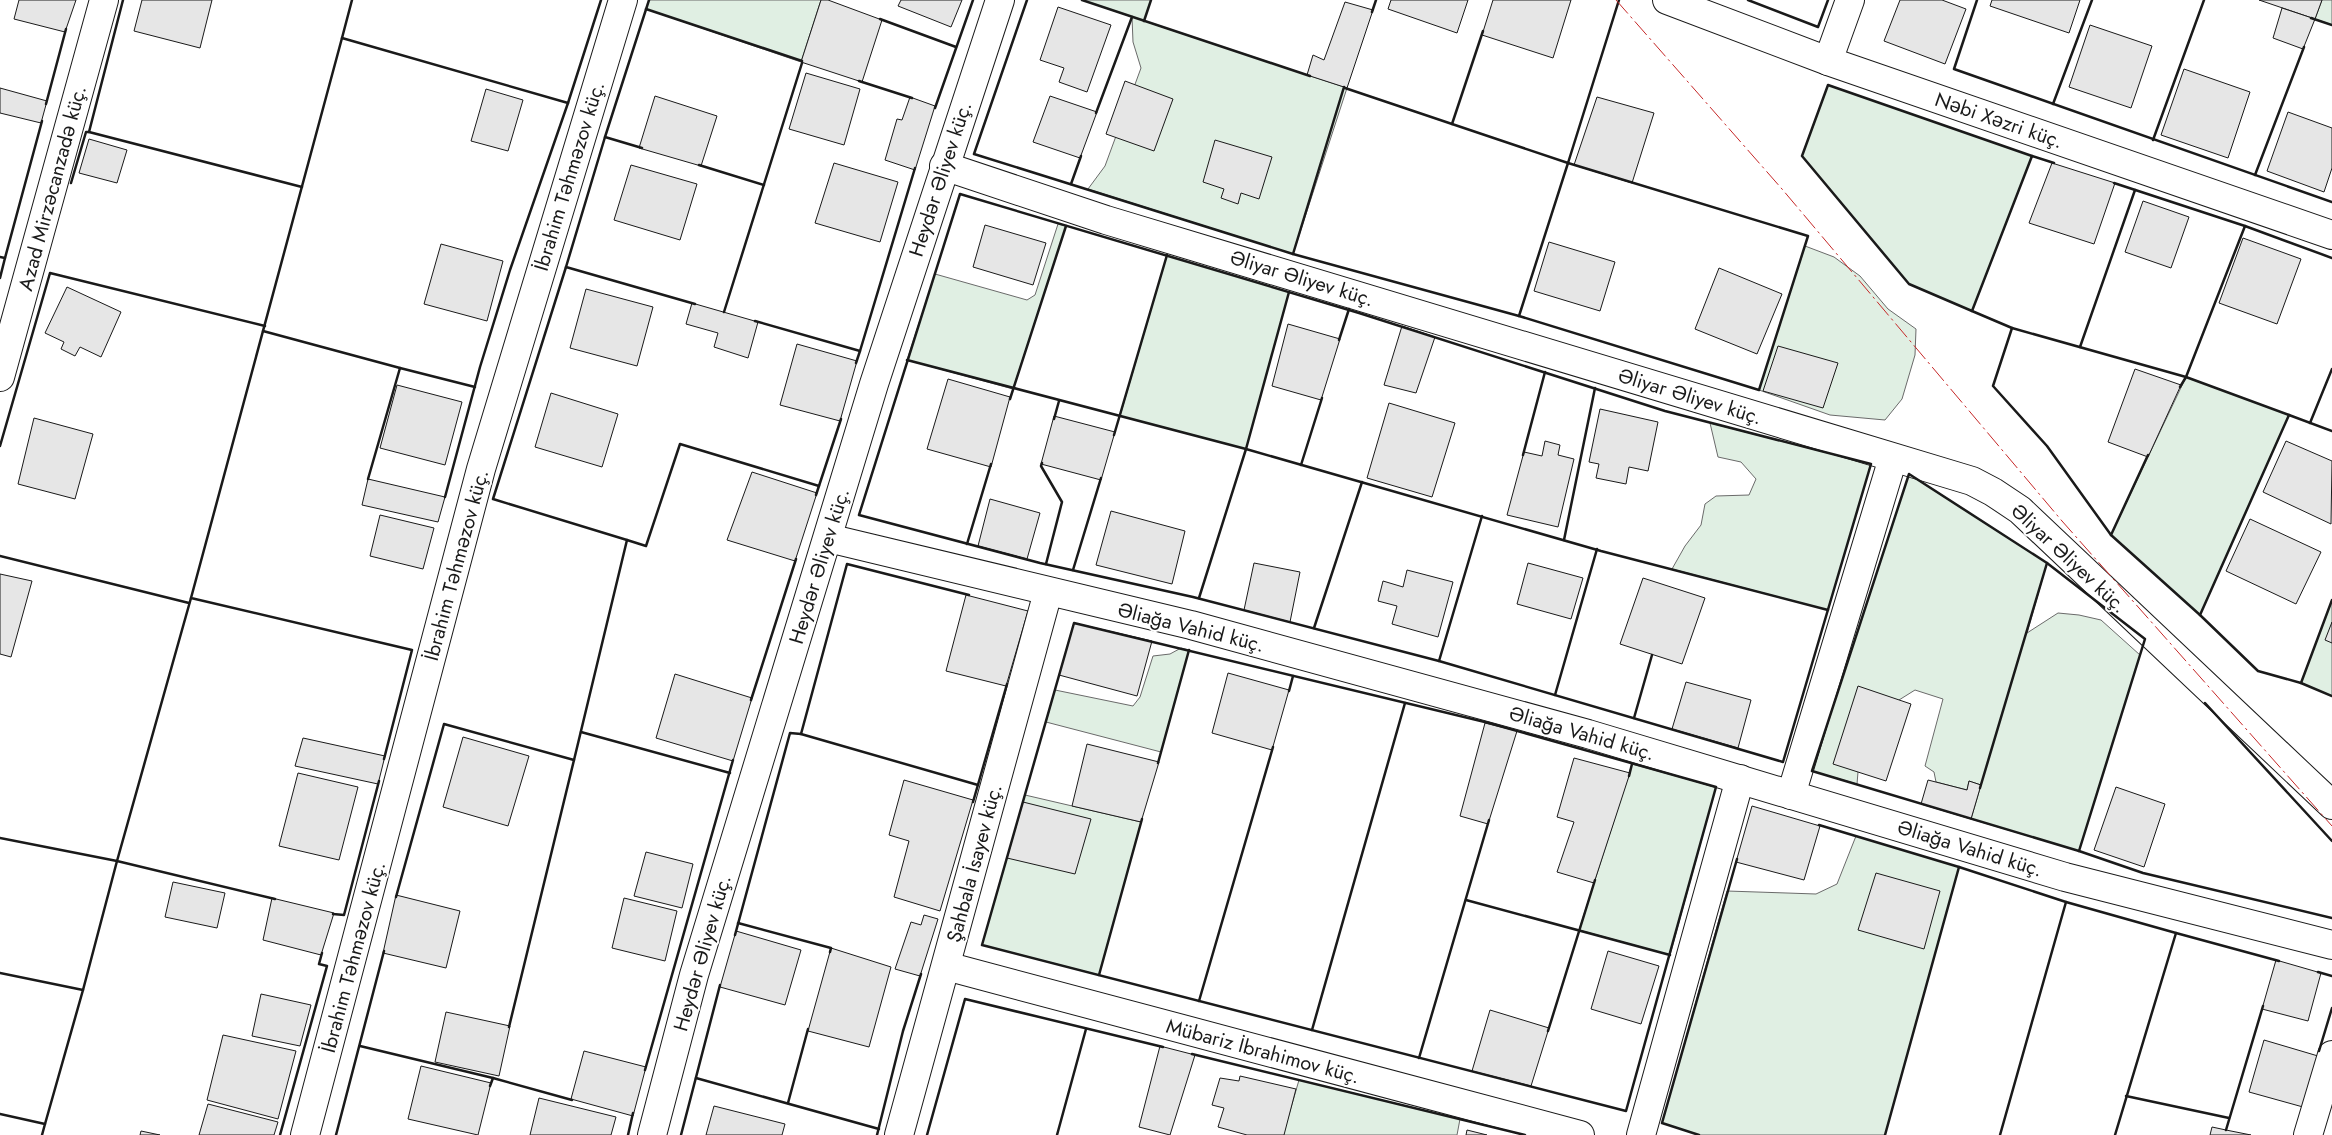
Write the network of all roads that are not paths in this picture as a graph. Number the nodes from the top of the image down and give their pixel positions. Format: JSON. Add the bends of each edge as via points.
{"nodes":[{"id":1,"x":104,"y":0,"type":"edge"},
{"id":2,"x":623,"y":0,"type":"edge"},
{"id":3,"x":1000,"y":0,"type":"edge"},
{"id":4,"x":1667,"y":0,"type":"edge"},
{"id":5,"x":1850,"y":0,"type":"edge"},
{"id":6,"x":1828,"y":61,"type":"junction"},
{"id":7,"x":944,"y":166,"type":"junction"},
{"id":8,"x":2332,"y":236,"type":"edge"},
{"id":9,"x":0,"y":377,"type":"edge"},
{"id":10,"x":1893,"y":458,"type":"junction"},
{"id":11,"x":828,"y":538,"type":"junction"},
{"id":12,"x":1048,"y":592,"type":"junction"},
{"id":13,"x":1740,"y":779,"type":"junction"},
{"id":14,"x":1791,"y":795,"type":"junction"},
{"id":15,"x":2332,"y":805,"type":"edge"},
{"id":16,"x":2332,"y":945,"type":"edge"},
{"id":17,"x":946,"y":966,"type":"junction"},
{"id":18,"x":2332,"y":1055,"type":"edge"},
{"id":19,"x":305,"y":1135,"type":"edge"},
{"id":20,"x":652,"y":1135,"type":"edge"},
{"id":21,"x":899,"y":1135,"type":"edge"},
{"id":22,"x":1580,"y":1135,"type":"edge"},
{"id":23,"x":1642,"y":1135,"type":"edge"},
{"id":24,"x":2308,"y":1135,"type":"edge"}],
"edges":[{"from":1,"to":9,"type":"street","name":"Azad Mirzəcanzadə küç."},
{"from":2,"to":19,"type":"street","name":"İbrahim Təhməzov küç.","via":[[481,469]]},
{"from":3,"to":7,"type":"street","name":"Heydər Əliyev küç."},
{"from":4,"to":6,"type":"street","name":"Nəbi Xəzri küç."},
{"from":5,"to":6,"type":"street"},
{"from":6,"to":8,"type":"street","name":"Nəbi Xəzri küç."},
{"from":7,"to":10,"type":"street","name":"Əliyar Əliyev küç.","via":[[1106,220]]},
{"from":7,"to":11,"type":"street","name":"Heydər Əliyev küç."},
{"from":10,"to":14,"type":"street"},
{"from":10,"to":15,"type":"street","name":"Əliyar Əliyev küç.","via":[[1972,481],[2020,510]]},
{"from":11,"to":12,"type":"street","name":"Əliağa Vahid küç."},
{"from":11,"to":20,"type":"street","name":"Heydər Əliyev küç.","via":[[694,975]]},
{"from":12,"to":13,"type":"street","name":"Əliağa Vahid küç.","via":[[1200,627]]},
{"from":12,"to":17,"type":"street","name":"Şahbala İsayev küç."},
{"from":13,"to":14,"type":"street","name":"Əliağa Vahid küç."},
{"from":13,"to":23,"type":"street"},
{"from":14,"to":16,"type":"street","name":"Əliağa Vahid küç.","via":[[2065,877]]},
{"from":17,"to":21,"type":"street","name":"Şahbala İsayev küç."},
{"from":17,"to":22,"type":"street","name":"Mübariz İbrahimov küç."},
{"from":18,"to":24,"type":"street"}]}
